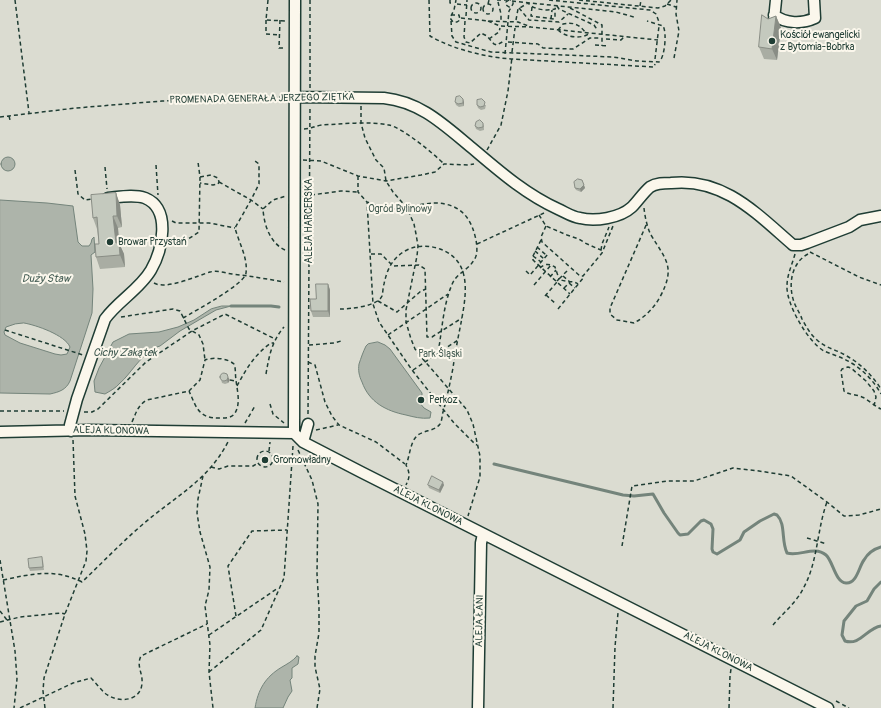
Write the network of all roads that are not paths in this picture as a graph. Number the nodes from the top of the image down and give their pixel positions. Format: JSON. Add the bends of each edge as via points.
{"nodes":[{"id":1,"x":295,"y":0,"type":"edge"},
{"id":2,"x":776,"y":0,"type":"edge"},
{"id":3,"x":814,"y":0,"type":"edge"},
{"id":4,"x":295,"y":98,"type":"junction"},
{"id":5,"x":108,"y":198,"type":"edge"},
{"id":6,"x":881,"y":216,"type":"edge"},
{"id":7,"x":71,"y":431,"type":"junction"},
{"id":8,"x":0,"y":432,"type":"edge"},
{"id":9,"x":294,"y":433,"type":"junction"},
{"id":10,"x":483,"y":534,"type":"junction"},
{"id":11,"x":478,"y":708,"type":"edge"},
{"id":12,"x":828,"y":708,"type":"edge"}],
"edges":[{"from":1,"to":4,"type":"street","name":"ALEJA HARCERSKA"},
{"from":2,"to":3,"type":"street","via":[[774,20],[786,22],[806,22],[815,18]]},
{"from":4,"to":6,"type":"street","name":"PROMENADA GENERAŁA JERZEGO ZIĘTKA","via":[[393,99],[421,108],[520,187],[536,198],[581,218],[607,218],[624,213],[651,186],[684,182],[702,184],[732,195],[797,245],[849,227],[860,220]]},
{"from":4,"to":9,"type":"street","name":"ALEJA HARCERSKA"},
{"from":5,"to":7,"type":"street","via":[[136,197],[151,202],[160,215],[162,230],[151,270],[105,319],[73,411]]},
{"from":7,"to":8,"type":"street","name":"ALEJA KLONOWA"},
{"from":7,"to":9,"type":"street","name":"ALEJA KLONOWA"},
{"from":9,"to":10,"type":"street","name":"ALEJA KLONOWA","via":[[305,433]]},
{"from":10,"to":11,"type":"street","name":"ALEJA ŁANI"},
{"from":10,"to":12,"type":"street","name":"ALEJA KLONOWA"}]}
